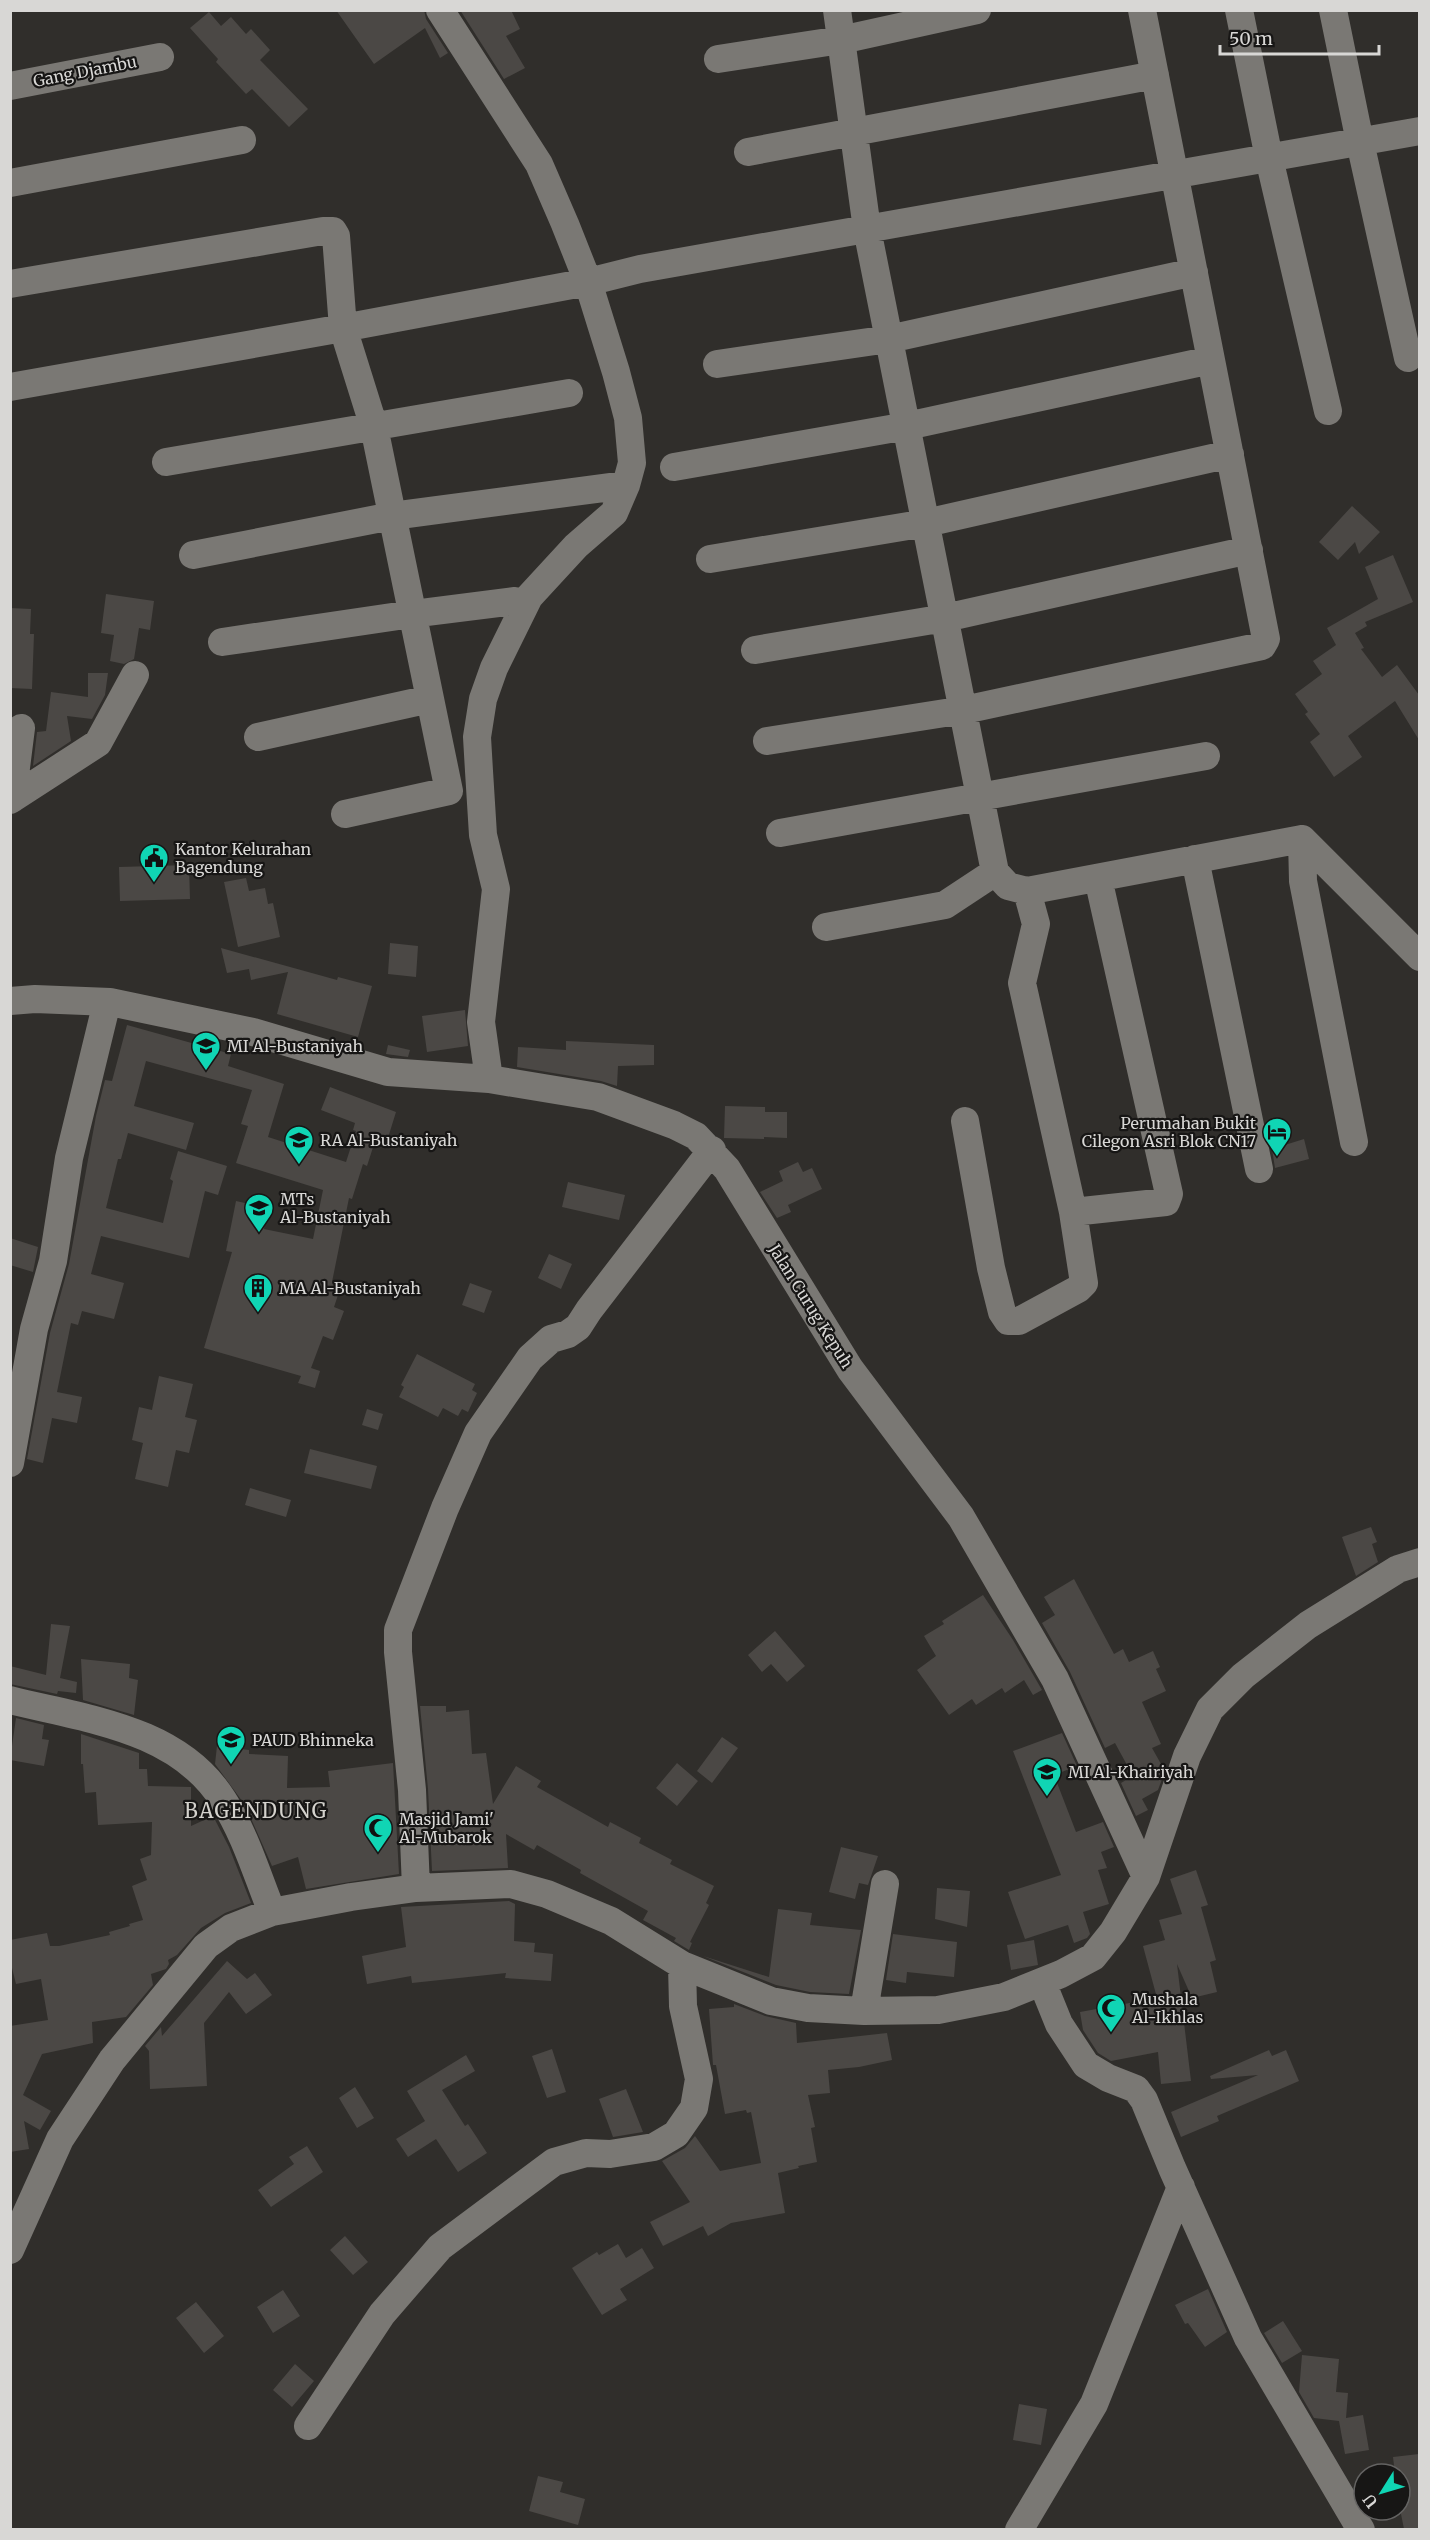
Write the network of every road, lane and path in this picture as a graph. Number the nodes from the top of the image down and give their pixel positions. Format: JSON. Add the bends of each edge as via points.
{"nodes":[{"id":1,"x":440,"y":10,"type":"edge"},
{"id":2,"x":837,"y":10,"type":"edge"},
{"id":3,"x":977,"y":10,"type":"edge"},
{"id":4,"x":1142,"y":10,"type":"edge"},
{"id":5,"x":1239,"y":10,"type":"edge"},
{"id":6,"x":1333,"y":10,"type":"edge"},
{"id":7,"x":841,"y":40,"type":"junction"},
{"id":8,"x":160,"y":57,"type":"dead end"},
{"id":9,"x":718,"y":59,"type":"dead end"},
{"id":10,"x":1155,"y":75,"type":"junction"},
{"id":11,"x":10,"y":86,"type":"edge"},
{"id":12,"x":853,"y":130,"type":"junction"},
{"id":13,"x":1419,"y":131,"type":"edge"},
{"id":14,"x":242,"y":140,"type":"dead end"},
{"id":15,"x":1359,"y":142,"type":"junction"},
{"id":16,"x":748,"y":152,"type":"dead end"},
{"id":17,"x":1269,"y":158,"type":"junction"},
{"id":18,"x":1174,"y":174,"type":"junction"},
{"id":19,"x":10,"y":183,"type":"edge"},
{"id":20,"x":867,"y":229,"type":"junction"},
{"id":21,"x":1194,"y":272,"type":"junction"},
{"id":22,"x":588,"y":282,"type":"junction"},
{"id":23,"x":10,"y":284,"type":"edge"},
{"id":24,"x":343,"y":328,"type":"junction"},
{"id":25,"x":889,"y":339,"type":"junction"},
{"id":26,"x":1408,"y":358,"type":"dead end"},
{"id":27,"x":1211,"y":360,"type":"junction"},
{"id":28,"x":717,"y":364,"type":"dead end"},
{"id":29,"x":10,"y":387,"type":"edge"},
{"id":30,"x":569,"y":393,"type":"dead end"},
{"id":31,"x":1328,"y":411,"type":"dead end"},
{"id":32,"x":907,"y":426,"type":"junction"},
{"id":33,"x":374,"y":427,"type":"junction"},
{"id":34,"x":1230,"y":454,"type":"junction"},
{"id":35,"x":166,"y":462,"type":"dead end"},
{"id":36,"x":674,"y":467,"type":"dead end"},
{"id":37,"x":626,"y":485,"type":"junction"},
{"id":38,"x":392,"y":516,"type":"junction"},
{"id":39,"x":926,"y":523,"type":"junction"},
{"id":40,"x":1249,"y":549,"type":"junction"},
{"id":41,"x":193,"y":555,"type":"dead end"},
{"id":42,"x":710,"y":559,"type":"dead end"},
{"id":43,"x":515,"y":602,"type":"dead end"},
{"id":44,"x":412,"y":614,"type":"junction"},
{"id":45,"x":945,"y":618,"type":"junction"},
{"id":46,"x":222,"y":642,"type":"dead end"},
{"id":47,"x":755,"y":650,"type":"dead end"},
{"id":48,"x":135,"y":675,"type":"dead end"},
{"id":49,"x":430,"y":699,"type":"junction"},
{"id":50,"x":964,"y":710,"type":"junction"},
{"id":51,"x":21,"y":728,"type":"dead end"},
{"id":52,"x":258,"y":737,"type":"dead end"},
{"id":53,"x":766,"y":741,"type":"dead end"},
{"id":54,"x":1206,"y":756,"type":"dead end"},
{"id":55,"x":981,"y":797,"type":"junction"},
{"id":56,"x":11,"y":800,"type":"edge"},
{"id":57,"x":345,"y":814,"type":"dead end"},
{"id":58,"x":780,"y":833,"type":"dead end"},
{"id":59,"x":1302,"y":839,"type":"junction"},
{"id":60,"x":1195,"y":859,"type":"junction"},
{"id":61,"x":995,"y":872,"type":"junction"},
{"id":62,"x":1098,"y":878,"type":"junction"},
{"id":63,"x":1027,"y":891,"type":"junction"},
{"id":64,"x":826,"y":927,"type":"dead end"},
{"id":65,"x":1419,"y":957,"type":"edge"},
{"id":66,"x":10,"y":1001,"type":"edge"},
{"id":67,"x":107,"y":1002,"type":"junction"},
{"id":68,"x":489,"y":1079,"type":"junction"},
{"id":69,"x":965,"y":1120,"type":"dead end"},
{"id":70,"x":1354,"y":1142,"type":"dead end"},
{"id":71,"x":712,"y":1150,"type":"junction"},
{"id":72,"x":1259,"y":1168,"type":"dead end"},
{"id":73,"x":1073,"y":1212,"type":"junction"},
{"id":74,"x":10,"y":1462,"type":"edge"},
{"id":75,"x":1419,"y":1563,"type":"edge"},
{"id":76,"x":10,"y":1700,"type":"edge"},
{"id":77,"x":1146,"y":1877,"type":"junction"},
{"id":78,"x":885,"y":1884,"type":"dead end"},
{"id":79,"x":416,"y":1888,"type":"junction"},
{"id":80,"x":272,"y":1912,"type":"junction"},
{"id":81,"x":682,"y":1965,"type":"junction"},
{"id":82,"x":1042,"y":1982,"type":"junction"},
{"id":83,"x":864,"y":2012,"type":"junction"},
{"id":84,"x":1181,"y":2187,"type":"junction"},
{"id":85,"x":10,"y":2250,"type":"edge"},
{"id":86,"x":308,"y":2426,"type":"dead end"},
{"id":87,"x":1020,"y":2529,"type":"edge"},
{"id":88,"x":1361,"y":2529,"type":"edge"}],
"edges":[{"from":1,"to":22,"type":"street","via":[[539,164]]},
{"from":2,"to":7,"type":"street"},
{"from":3,"to":7,"type":"street"},
{"from":4,"to":10,"type":"street"},
{"from":5,"to":17,"type":"street"},
{"from":6,"to":15,"type":"street"},
{"from":7,"to":9,"type":"street"},
{"from":7,"to":12,"type":"street"},
{"from":8,"to":11,"type":"street","name":"Gang Djambu"},
{"from":10,"to":12,"type":"street"},
{"from":10,"to":18,"type":"street"},
{"from":12,"to":16,"type":"street"},
{"from":12,"to":20,"type":"street"},
{"from":13,"to":15,"type":"street"},
{"from":14,"to":19,"type":"street"},
{"from":15,"to":17,"type":"street"},
{"from":15,"to":26,"type":"street"},
{"from":17,"to":18,"type":"street"},
{"from":17,"to":31,"type":"street"},
{"from":18,"to":20,"type":"street"},
{"from":18,"to":21,"type":"street"},
{"from":20,"to":22,"type":"street","via":[[640,269]]},
{"from":20,"to":25,"type":"street"},
{"from":21,"to":25,"type":"street"},
{"from":21,"to":27,"type":"street"},
{"from":22,"to":24,"type":"street"},
{"from":22,"to":37,"type":"street","via":[[628,418],[632,463]]},
{"from":23,"to":24,"type":"street","via":[[333,231]]},
{"from":24,"to":29,"type":"street"},
{"from":24,"to":33,"type":"street"},
{"from":25,"to":28,"type":"street"},
{"from":25,"to":32,"type":"street"},
{"from":27,"to":32,"type":"street"},
{"from":27,"to":34,"type":"street"},
{"from":30,"to":33,"type":"street"},
{"from":32,"to":36,"type":"street"},
{"from":32,"to":39,"type":"street"},
{"from":33,"to":35,"type":"street"},
{"from":33,"to":38,"type":"street"},
{"from":34,"to":39,"type":"street"},
{"from":34,"to":40,"type":"street"},
{"from":37,"to":38,"type":"street"},
{"from":37,"to":68,"type":"street","via":[[614,513],[576,546],[529,597],[483,699],[477,737],[483,835],[496,889],[481,1022]]},
{"from":38,"to":41,"type":"street"},
{"from":38,"to":44,"type":"street"},
{"from":39,"to":42,"type":"street"},
{"from":39,"to":45,"type":"street"},
{"from":40,"to":45,"type":"street"},
{"from":40,"to":50,"type":"street","via":[[1267,631],[1262,646]]},
{"from":43,"to":44,"type":"street"},
{"from":44,"to":46,"type":"street"},
{"from":44,"to":49,"type":"street"},
{"from":45,"to":47,"type":"street"},
{"from":45,"to":50,"type":"street"},
{"from":48,"to":56,"type":"street","via":[[98,743]]},
{"from":49,"to":52,"type":"street"},
{"from":49,"to":57,"type":"street","via":[[449,791]]},
{"from":50,"to":53,"type":"street"},
{"from":50,"to":55,"type":"street"},
{"from":51,"to":56,"type":"street"},
{"from":54,"to":55,"type":"street"},
{"from":55,"to":58,"type":"street"},
{"from":55,"to":61,"type":"street"},
{"from":59,"to":60,"type":"street"},
{"from":59,"to":65,"type":"street"},
{"from":59,"to":70,"type":"street","via":[[1303,880]]},
{"from":60,"to":62,"type":"street"},
{"from":60,"to":72,"type":"street"},
{"from":61,"to":63,"type":"street","via":[[1008,886]]},
{"from":61,"to":64,"type":"street","via":[[945,905]]},
{"from":62,"to":63,"type":"street"},
{"from":62,"to":73,"type":"street","via":[[1169,1194],[1166,1203]]},
{"from":63,"to":73,"type":"street","via":[[1036,924],[1022,983]]},
{"from":66,"to":67,"type":"street","name":"Jalan Curug Kepuh"},
{"from":67,"to":68,"type":"street","name":"Jalan Curug Kepuh","via":[[253,1032],[388,1072]]},
{"from":67,"to":74,"type":"street","via":[[69,1158],[53,1261],[34,1329]]},
{"from":68,"to":71,"type":"street","name":"Jalan Curug Kepuh","via":[[598,1097],[674,1125]]},
{"from":69,"to":73,"type":"street","via":[[991,1268],[1008,1321],[1019,1321],[1084,1283]]},
{"from":71,"to":77,"type":"street","name":"Jalan Curug Kepuh","via":[[727,1168],[850,1369],[961,1517],[1055,1679]]},
{"from":71,"to":79,"type":"street","via":[[578,1327],[551,1339],[530,1358],[478,1433],[445,1508],[398,1630]]},
{"from":75,"to":77,"type":"street","via":[[1398,1569],[1308,1625],[1243,1676],[1210,1709],[1187,1756]]},
{"from":76,"to":80,"type":"street","via":[[133,1731],[179,1753],[222,1798]]},
{"from":77,"to":82,"type":"street","via":[[1093,1957]]},
{"from":78,"to":83,"type":"street"},
{"from":79,"to":80,"type":"street"},
{"from":79,"to":81,"type":"street","via":[[511,1884],[547,1894],[611,1921]]},
{"from":80,"to":85,"type":"street","via":[[231,1928],[206,1946],[112,2060],[60,2139]]},
{"from":81,"to":83,"type":"street","via":[[771,2001]]},
{"from":81,"to":86,"type":"street","via":[[683,2006],[699,2079],[693,2108],[676,2134],[654,2147],[610,2154],[586,2153],[554,2162],[440,2247],[382,2314]]},
{"from":82,"to":83,"type":"street","via":[[1004,1997],[938,2010]]},
{"from":82,"to":84,"type":"street","via":[[1059,2024],[1086,2065],[1136,2089],[1144,2100]]},
{"from":84,"to":87,"type":"street","via":[[1094,2404]]},
{"from":84,"to":88,"type":"street","via":[[1248,2338]]}]}
